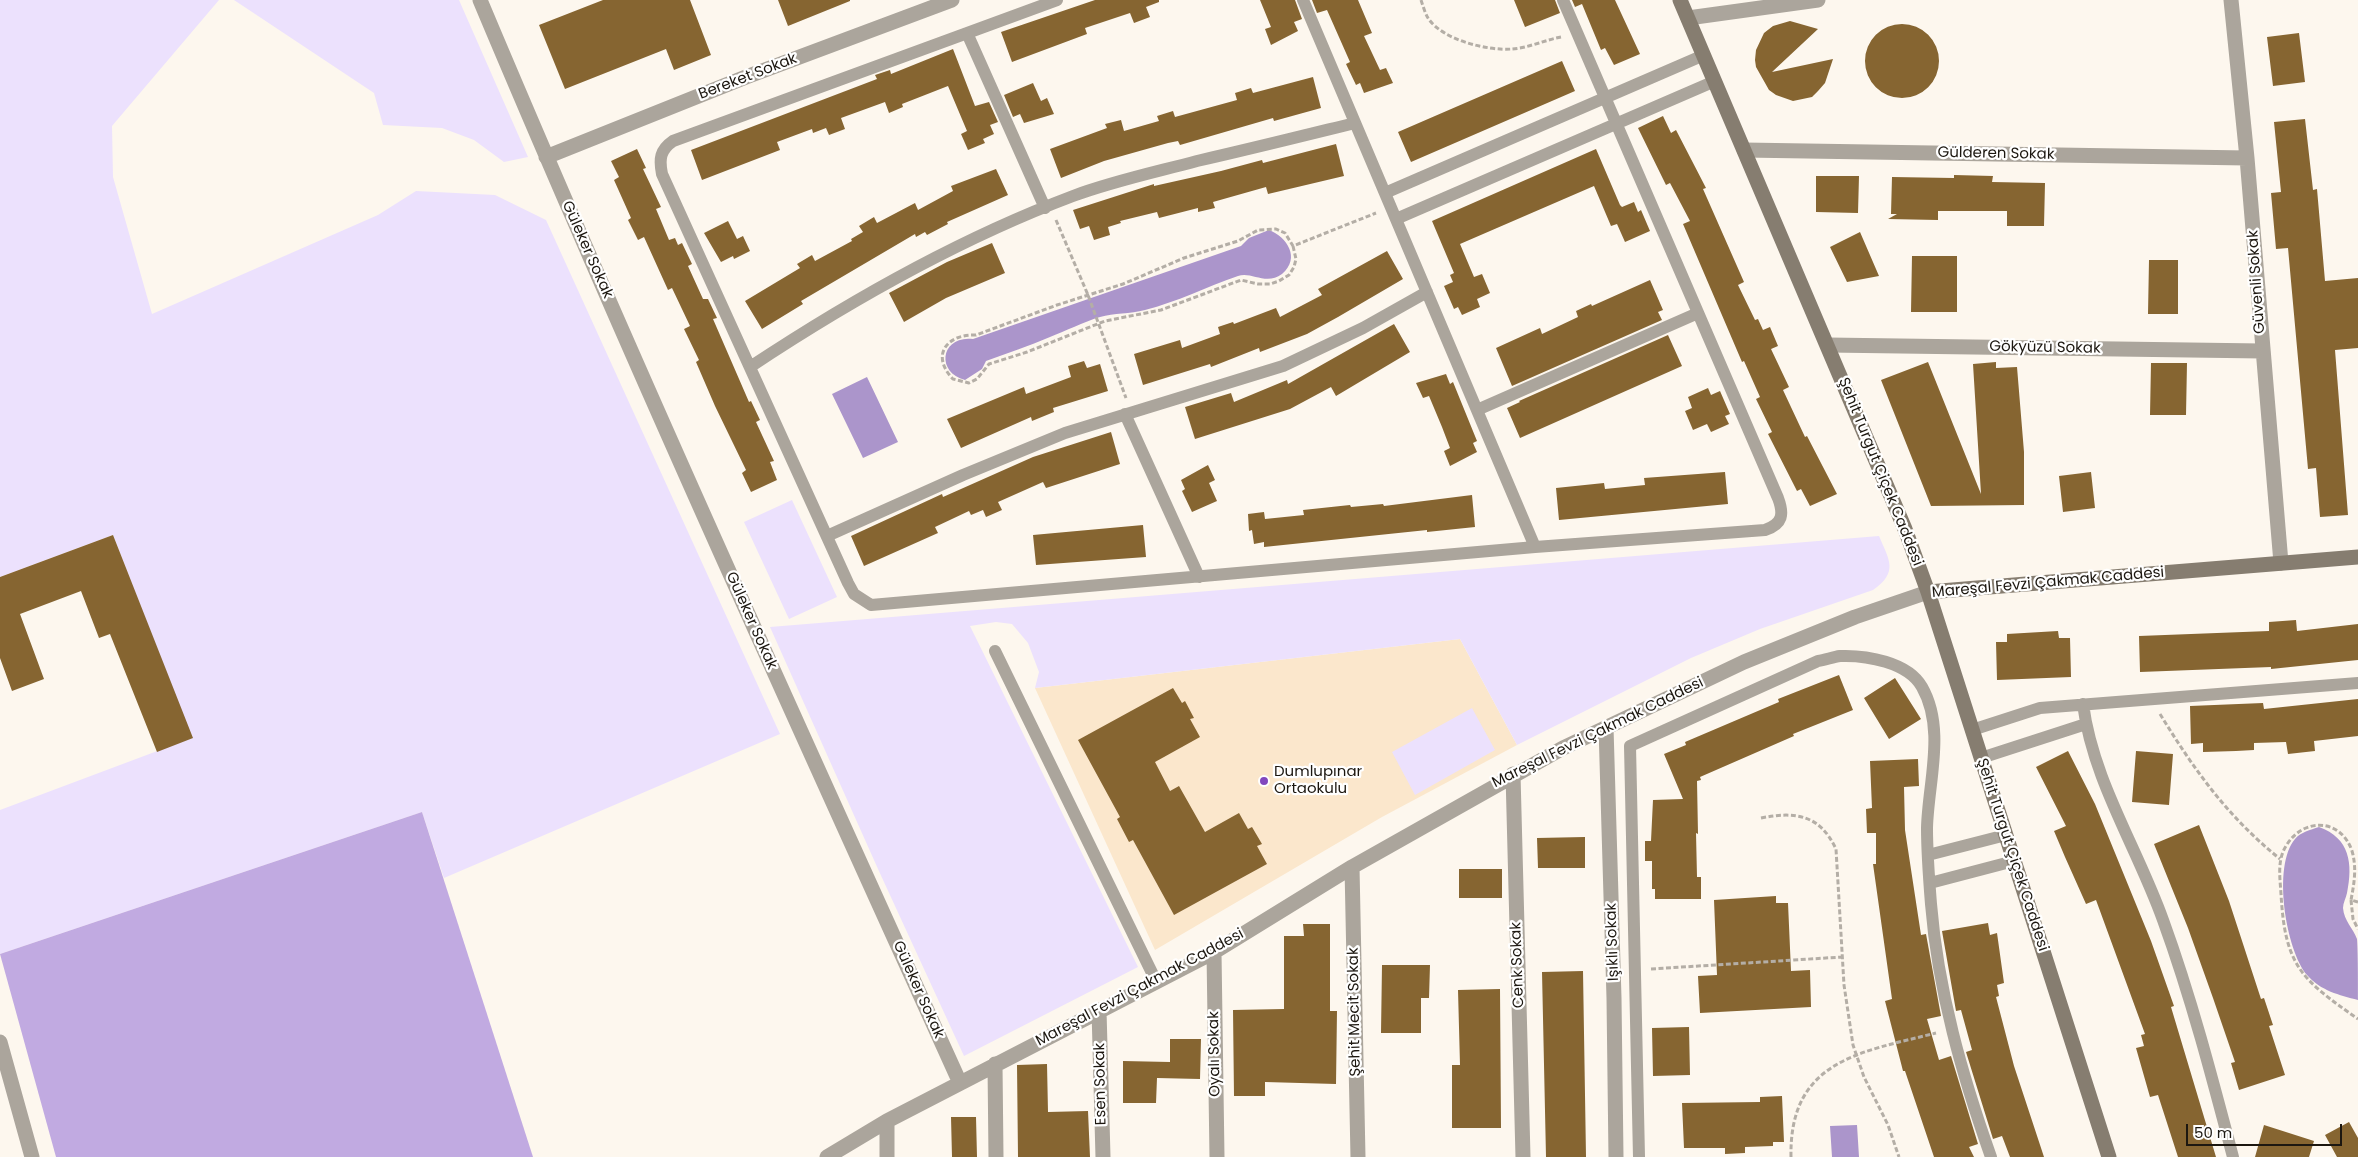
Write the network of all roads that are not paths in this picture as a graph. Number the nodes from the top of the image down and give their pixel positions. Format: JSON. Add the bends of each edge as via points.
{"nodes":[{"id":1,"x":480,"y":0,"type":"edge"},
{"id":2,"x":952,"y":0,"type":"edge"},
{"id":3,"x":1057,"y":0,"type":"edge"},
{"id":4,"x":1303,"y":0,"type":"edge"},
{"id":5,"x":1562,"y":0,"type":"edge"},
{"id":6,"x":1680,"y":0,"type":"edge"},
{"id":7,"x":1818,"y":0,"type":"edge"},
{"id":8,"x":2231,"y":0,"type":"edge"},
{"id":9,"x":1688,"y":18,"type":"junction"},
{"id":10,"x":967,"y":33,"type":"junction"},
{"id":11,"x":1704,"y":55,"type":"junction"},
{"id":12,"x":1715,"y":81,"type":"junction"},
{"id":13,"x":1605,"y":98,"type":"junction"},
{"id":14,"x":1355,"y":123,"type":"junction"},
{"id":15,"x":1616,"y":123,"type":"junction"},
{"id":16,"x":1744,"y":150,"type":"junction"},
{"id":17,"x":546,"y":157,"type":"junction"},
{"id":18,"x":2247,"y":158,"type":"junction"},
{"id":19,"x":1384,"y":193,"type":"junction"},
{"id":20,"x":1047,"y":207,"type":"junction"},
{"id":21,"x":1393,"y":213,"type":"junction"},
{"id":22,"x":1427,"y":292,"type":"junction"},
{"id":23,"x":1698,"y":313,"type":"junction"},
{"id":24,"x":1828,"y":345,"type":"junction"},
{"id":25,"x":2262,"y":351,"type":"junction"},
{"id":26,"x":750,"y":367,"type":"junction"},
{"id":27,"x":1477,"y":410,"type":"junction"},
{"id":28,"x":1128,"y":413,"type":"junction"},
{"id":29,"x":827,"y":536,"type":"junction"},
{"id":30,"x":1535,"y":547,"type":"junction"},
{"id":31,"x":2358,"y":557,"type":"edge"},
{"id":32,"x":2281,"y":563,"type":"junction"},
{"id":33,"x":1199,"y":577,"type":"junction"},
{"id":34,"x":1928,"y":592,"type":"junction"},
{"id":35,"x":996,"y":651,"type":"dead end"},
{"id":36,"x":2358,"y":682,"type":"edge"},
{"id":37,"x":2083,"y":704,"type":"junction"},
{"id":38,"x":2086,"y":724,"type":"junction"},
{"id":39,"x":1606,"y":727,"type":"junction"},
{"id":40,"x":1972,"y":730,"type":"junction"},
{"id":41,"x":1981,"y":758,"type":"junction"},
{"id":42,"x":1513,"y":774,"type":"junction"},
{"id":43,"x":2006,"y":835,"type":"junction"},
{"id":44,"x":1928,"y":855,"type":"junction"},
{"id":45,"x":2014,"y":861,"type":"junction"},
{"id":46,"x":1352,"y":866,"type":"junction"},
{"id":47,"x":1930,"y":883,"type":"junction"},
{"id":48,"x":1214,"y":952,"type":"junction"},
{"id":49,"x":1156,"y":981,"type":"junction"},
{"id":50,"x":1099,"y":1010,"type":"junction"},
{"id":51,"x":0,"y":1042,"type":"edge"},
{"id":52,"x":995,"y":1064,"type":"junction"},
{"id":53,"x":960,"y":1083,"type":"junction"},
{"id":54,"x":887,"y":1121,"type":"junction"},
{"id":55,"x":32,"y":1157,"type":"edge"},
{"id":56,"x":827,"y":1157,"type":"edge"},
{"id":57,"x":887,"y":1157,"type":"edge"},
{"id":58,"x":996,"y":1157,"type":"edge"},
{"id":59,"x":1102,"y":1157,"type":"edge"},
{"id":60,"x":1217,"y":1157,"type":"edge"},
{"id":61,"x":1358,"y":1157,"type":"edge"},
{"id":62,"x":1523,"y":1157,"type":"edge"},
{"id":63,"x":1616,"y":1157,"type":"edge"},
{"id":64,"x":1639,"y":1157,"type":"edge"},
{"id":65,"x":1991,"y":1157,"type":"edge"},
{"id":66,"x":2110,"y":1157,"type":"edge"},
{"id":67,"x":2233,"y":1157,"type":"edge"}],
"edges":[{"from":1,"to":17,"type":"street","name":"Güleker Sokak"},
{"from":2,"to":17,"type":"street","name":"Bereket Sokak"},
{"from":3,"to":10,"type":"lane"},
{"from":4,"to":14,"type":"lane"},
{"from":5,"to":13,"type":"lane"},
{"from":6,"to":9,"type":"street","name":"Şehit Turgut Çiçek Caddesi"},
{"from":7,"to":9,"type":"street"},
{"from":8,"to":18,"type":"street","name":"Güvenli Sokak"},
{"from":9,"to":11,"type":"street","name":"Şehit Turgut Çiçek Caddesi"},
{"from":10,"to":20,"type":"lane"},
{"from":10,"to":26,"type":"lane","via":[[665,146],[661,153],[662,174]]},
{"from":11,"to":12,"type":"street","name":"Şehit Turgut Çiçek Caddesi"},
{"from":11,"to":13,"type":"lane"},
{"from":12,"to":15,"type":"lane"},
{"from":12,"to":16,"type":"street","name":"Şehit Turgut Çiçek Caddesi"},
{"from":13,"to":15,"type":"lane"},
{"from":13,"to":19,"type":"lane"},
{"from":14,"to":19,"type":"lane"},
{"from":14,"to":20,"type":"lane","via":[[1138,176]]},
{"from":15,"to":21,"type":"lane"},
{"from":15,"to":23,"type":"lane"},
{"from":16,"to":18,"type":"street","name":"Gülderen Sokak"},
{"from":16,"to":24,"type":"street","name":"Şehit Turgut Çiçek Caddesi"},
{"from":17,"to":53,"type":"street","name":"Güleker Sokak","via":[[760,642]]},
{"from":18,"to":25,"type":"street","name":"Güvenli Sokak"},
{"from":19,"to":21,"type":"lane"},
{"from":20,"to":26,"type":"lane","via":[[892,280]]},
{"from":21,"to":22,"type":"lane"},
{"from":22,"to":27,"type":"lane"},
{"from":22,"to":28,"type":"lane","via":[[1364,328],[1283,366]]},
{"from":23,"to":27,"type":"lane"},
{"from":23,"to":30,"type":"lane","via":[[1778,498],[1783,511],[1781,521],[1776,527],[1765,530]]},
{"from":24,"to":25,"type":"street","name":"Gökyüzü Sokak"},
{"from":24,"to":34,"type":"street","name":"Şehit Turgut Çiçek Caddesi"},
{"from":25,"to":32,"type":"street","name":"Güvenli Sokak"},
{"from":26,"to":29,"type":"lane"},
{"from":27,"to":30,"type":"lane"},
{"from":28,"to":29,"type":"lane","via":[[1020,451]]},
{"from":28,"to":33,"type":"lane"},
{"from":29,"to":33,"type":"lane","via":[[854,594],[872,605]]},
{"from":30,"to":33,"type":"lane"},
{"from":31,"to":32,"type":"street","name":"Mareşal Fevzi Çakmak Caddesi"},
{"from":32,"to":34,"type":"street","name":"Mareşal Fevzi Çakmak Caddesi"},
{"from":34,"to":39,"type":"street","name":"Mareşal Fevzi Çakmak Caddesi","via":[[1855,616],[1744,662]]},
{"from":34,"to":40,"type":"street","name":"Şehit Turgut Çiçek Caddesi"},
{"from":35,"to":49,"type":"lane"},
{"from":36,"to":37,"type":"lane"},
{"from":37,"to":38,"type":"lane"},
{"from":37,"to":40,"type":"lane","via":[[2040,708]]},
{"from":38,"to":41,"type":"lane"},
{"from":38,"to":67,"type":"lane","via":[[2098,768],[2163,918],[2191,1002]]},
{"from":39,"to":42,"type":"street","name":"Mareşal Fevzi Çakmak Caddesi"},
{"from":39,"to":63,"type":"street","name":"Işıklı Sokak"},
{"from":40,"to":41,"type":"street","name":"Şehit Turgut Çiçek Caddesi"},
{"from":41,"to":43,"type":"street","name":"Şehit Turgut Çiçek Caddesi"},
{"from":42,"to":46,"type":"street","name":"Mareşal Fevzi Çakmak Caddesi"},
{"from":42,"to":62,"type":"street","name":"Cenk Sokak"},
{"from":43,"to":44,"type":"lane"},
{"from":43,"to":45,"type":"street","name":"Şehit Turgut Çiçek Caddesi"},
{"from":44,"to":47,"type":"lane"},
{"from":44,"to":64,"type":"lane","via":[[1927,828],[1934,751],[1928,701],[1921,685],[1890,663],[1839,656],[1818,661],[1630,746]]},
{"from":45,"to":47,"type":"lane"},
{"from":45,"to":66,"type":"street","name":"Şehit Turgut Çiçek Caddesi"},
{"from":46,"to":48,"type":"street","name":"Mareşal Fevzi Çakmak Caddesi"},
{"from":46,"to":61,"type":"street","name":"Şehit Mecit Sokak"},
{"from":47,"to":65,"type":"lane","via":[[1936,949],[1952,1029],[1974,1110]]},
{"from":48,"to":49,"type":"street","name":"Mareşal Fevzi Çakmak Caddesi"},
{"from":48,"to":60,"type":"street","name":"Oyalı Sokak"},
{"from":49,"to":50,"type":"street","name":"Mareşal Fevzi Çakmak Caddesi"},
{"from":50,"to":52,"type":"street","name":"Mareşal Fevzi Çakmak Caddesi"},
{"from":50,"to":59,"type":"street","name":"Esen Sokak"},
{"from":51,"to":55,"type":"street"},
{"from":52,"to":53,"type":"street","name":"Mareşal Fevzi Çakmak Caddesi"},
{"from":52,"to":58,"type":"street"},
{"from":53,"to":54,"type":"street","name":"Mareşal Fevzi Çakmak Caddesi"},
{"from":54,"to":56,"type":"street","name":"Mareşal Fevzi Çakmak Caddesi"},
{"from":54,"to":57,"type":"street"}]}
